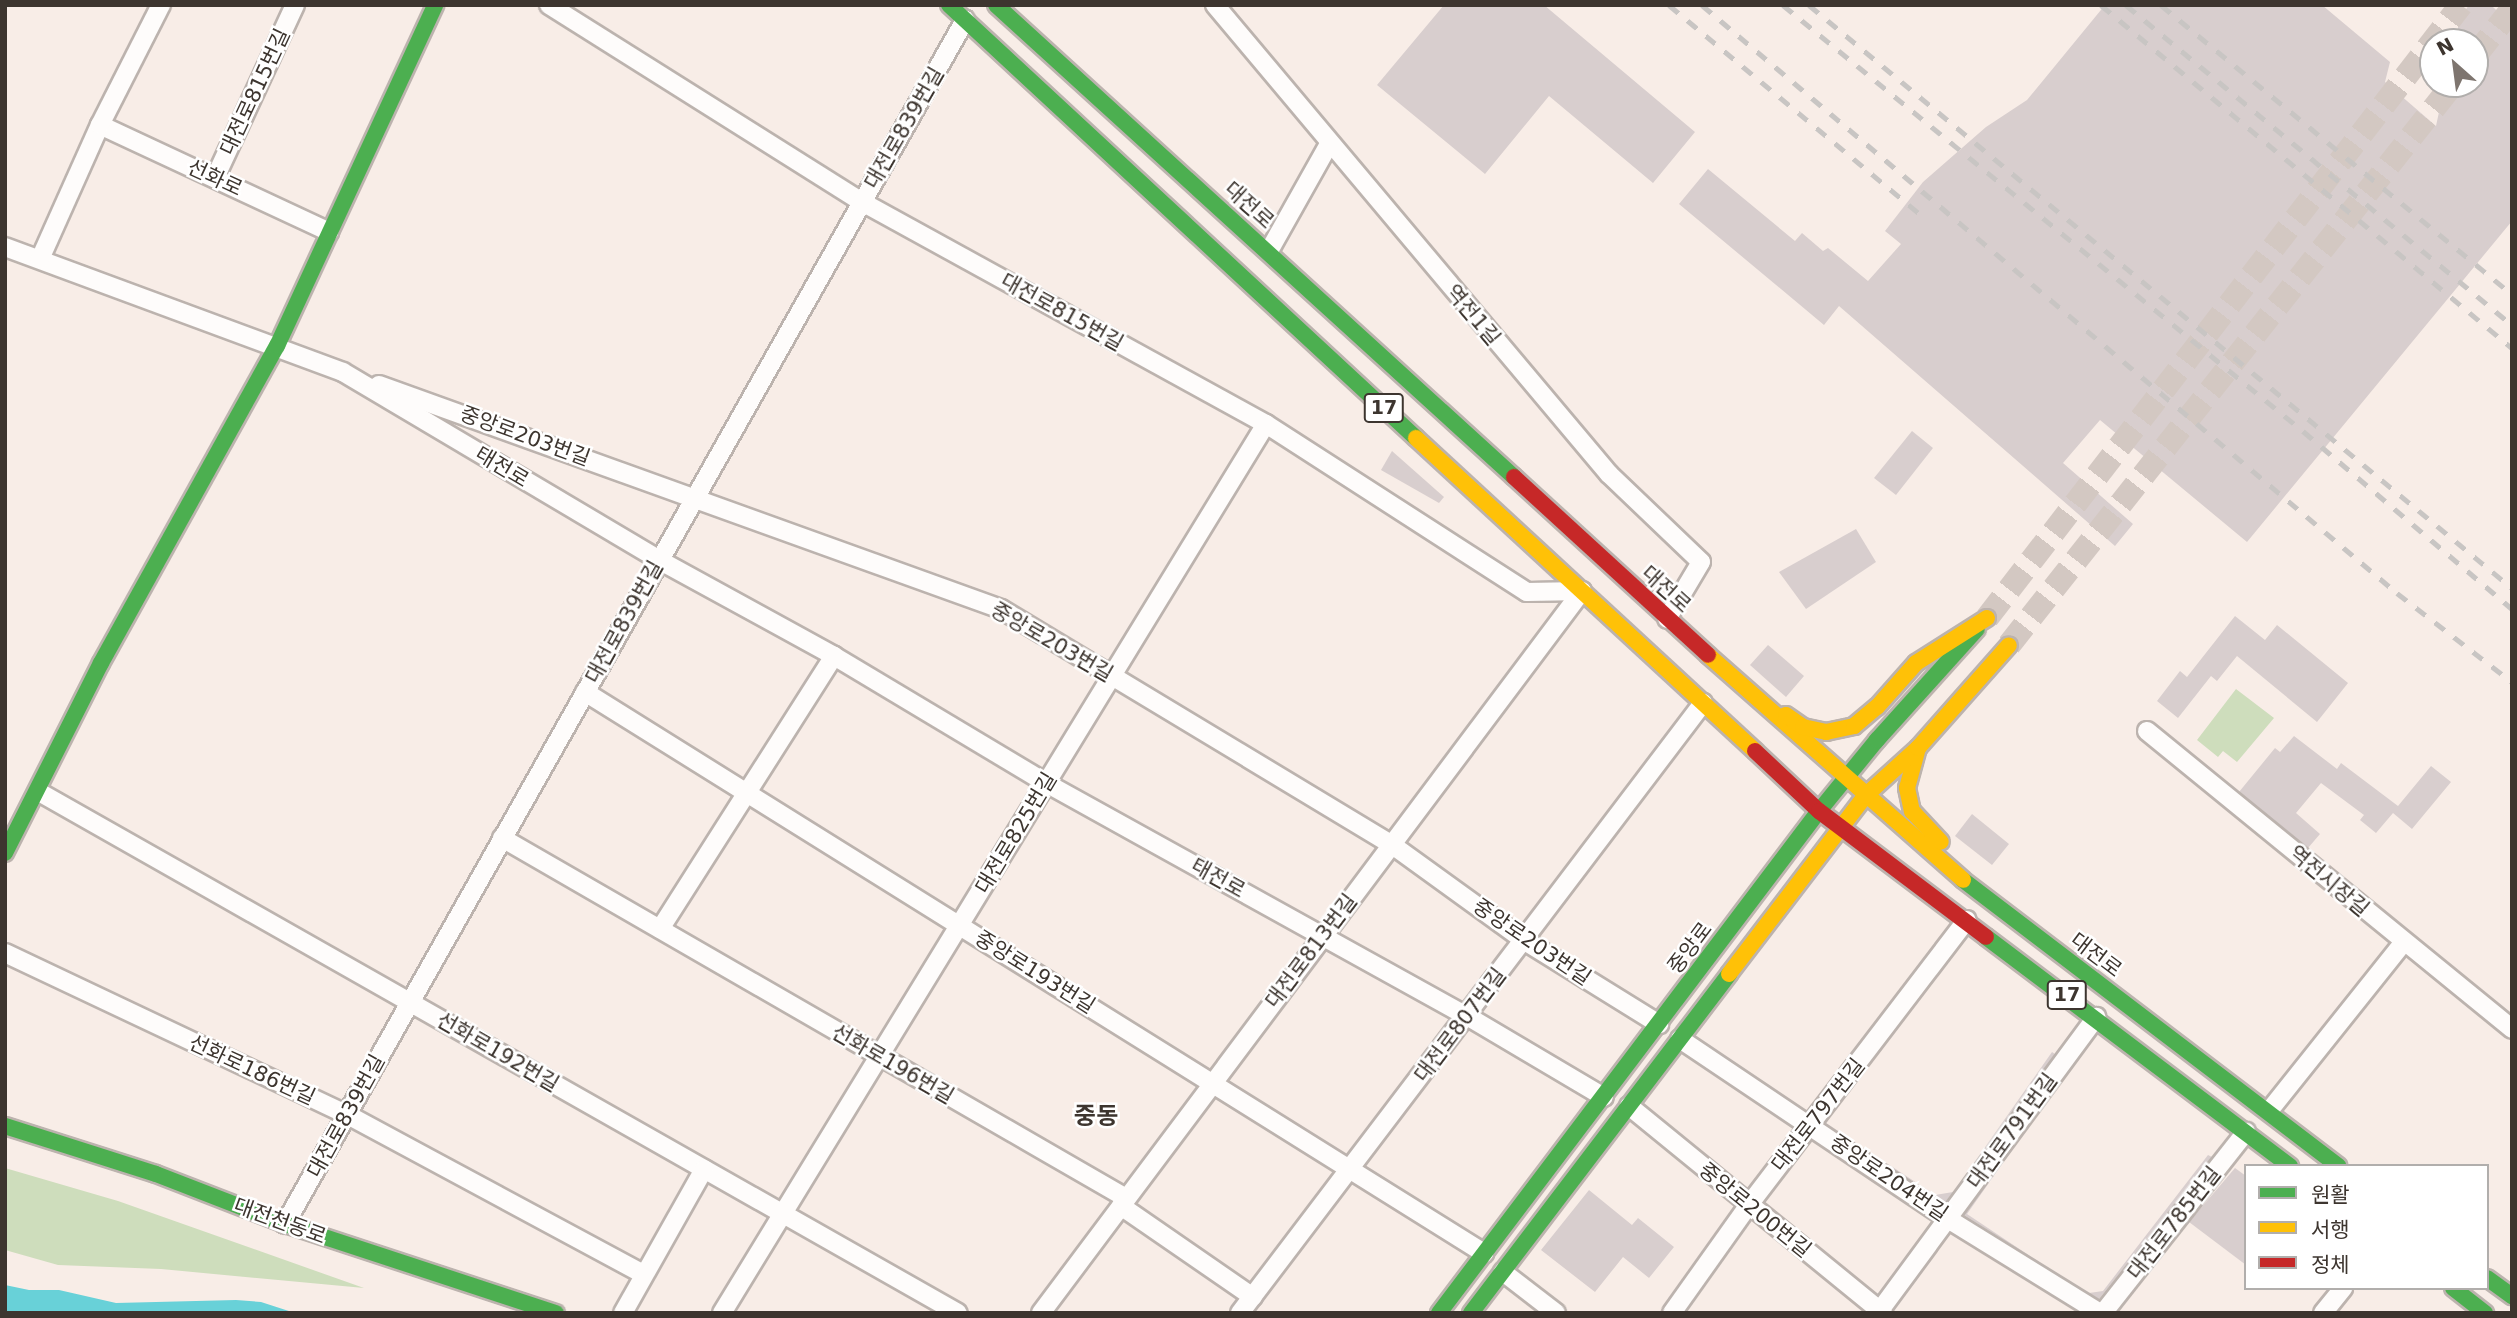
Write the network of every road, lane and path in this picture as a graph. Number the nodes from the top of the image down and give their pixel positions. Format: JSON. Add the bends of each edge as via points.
{"nodes":[{"id":1,"x":161,"y":5,"type":"edge"},
{"id":2,"x":295,"y":5,"type":"edge"},
{"id":3,"x":435,"y":5,"type":"edge"},
{"id":4,"x":550,"y":5,"type":"edge"},
{"id":5,"x":949,"y":5,"type":"edge"},
{"id":6,"x":996,"y":5,"type":"edge"},
{"id":7,"x":1215,"y":5,"type":"edge"},
{"id":8,"x":965,"y":20,"type":"junction"},
{"id":9,"x":100,"y":125,"type":"junction"},
{"id":10,"x":1329,"y":144,"type":"junction"},
{"id":11,"x":215,"y":178,"type":"junction"},
{"id":12,"x":862,"y":202,"type":"junction"},
{"id":13,"x":329,"y":232,"type":"junction"},
{"id":14,"x":5,"y":247,"type":"edge"},
{"id":15,"x":1269,"y":251,"type":"junction"},
{"id":16,"x":40,"y":259,"type":"junction"},
{"id":17,"x":277,"y":346,"type":"junction"},
{"id":18,"x":343,"y":372,"type":"junction"},
{"id":19,"x":1266,"y":424,"type":"junction"},
{"id":20,"x":695,"y":497,"type":"junction"},
{"id":21,"x":659,"y":560,"type":"junction"},
{"id":22,"x":1582,"y":591,"type":"junction"},
{"id":23,"x":1667,"y":619,"type":"junction"},
{"id":24,"x":2009,"y":645,"type":"tunnel mouth"},
{"id":25,"x":834,"y":656,"type":"junction"},
{"id":26,"x":1111,"y":676,"type":"junction"},
{"id":27,"x":1731,"y":676,"type":"junction"},
{"id":28,"x":585,"y":692,"type":"junction"},
{"id":29,"x":1703,"y":703,"type":"junction"},
{"id":30,"x":2147,"y":731,"type":"dead end"},
{"id":31,"x":1918,"y":748,"type":"junction"},
{"id":32,"x":1846,"y":779,"type":"junction"},
{"id":33,"x":1046,"y":783,"type":"junction"},
{"id":34,"x":38,"y":792,"type":"junction"},
{"id":35,"x":747,"y":793,"type":"junction"},
{"id":36,"x":1865,"y":796,"type":"junction"},
{"id":37,"x":1819,"y":811,"type":"junction"},
{"id":38,"x":1840,"y":829,"type":"junction"},
{"id":39,"x":502,"y":838,"type":"junction"},
{"id":40,"x":1391,"y":844,"type":"junction"},
{"id":41,"x":5,"y":853,"type":"edge"},
{"id":42,"x":1966,"y":883,"type":"junction"},
{"id":43,"x":1967,"y":920,"type":"junction"},
{"id":44,"x":959,"y":925,"type":"junction"},
{"id":45,"x":660,"y":929,"type":"junction"},
{"id":46,"x":1322,"y":935,"type":"junction"},
{"id":47,"x":1525,"y":941,"type":"junction"},
{"id":48,"x":2403,"y":943,"type":"junction"},
{"id":49,"x":5,"y":953,"type":"edge"},
{"id":50,"x":410,"y":1002,"type":"junction"},
{"id":51,"x":1467,"y":1016,"type":"junction"},
{"id":52,"x":2096,"y":1017,"type":"junction"},
{"id":53,"x":1659,"y":1024,"type":"junction"},
{"id":54,"x":2512,"y":1029,"type":"edge"},
{"id":55,"x":1680,"y":1039,"type":"junction"},
{"id":56,"x":879,"y":1056,"type":"junction"},
{"id":57,"x":1212,"y":1083,"type":"junction"},
{"id":58,"x":1604,"y":1097,"type":"junction"},
{"id":59,"x":1629,"y":1106,"type":"junction"},
{"id":60,"x":2269,"y":1111,"type":"junction"},
{"id":61,"x":346,"y":1114,"type":"junction"},
{"id":62,"x":1812,"y":1125,"type":"junction"},
{"id":63,"x":5,"y":1126,"type":"edge"},
{"id":64,"x":5,"y":1132,"type":"edge"},
{"id":65,"x":2246,"y":1132,"type":"junction"},
{"id":66,"x":30,"y":1133,"type":"junction"},
{"id":67,"x":2287,"y":1164,"type":"edge"},
{"id":68,"x":2336,"y":1164,"type":"edge"},
{"id":69,"x":704,"y":1169,"type":"junction"},
{"id":70,"x":1350,"y":1170,"type":"junction"},
{"id":71,"x":1123,"y":1202,"type":"junction"},
{"id":72,"x":1748,"y":1206,"type":"junction"},
{"id":73,"x":783,"y":1214,"type":"junction"},
{"id":74,"x":1948,"y":1219,"type":"junction"},
{"id":75,"x":285,"y":1224,"type":"junction"},
{"id":76,"x":1485,"y":1253,"type":"junction"},
{"id":77,"x":1503,"y":1272,"type":"junction"},
{"id":78,"x":643,"y":1274,"type":"junction"},
{"id":79,"x":2489,"y":1279,"type":"edge"},
{"id":80,"x":2341,"y":1290,"type":"edge"},
{"id":81,"x":2456,"y":1290,"type":"edge"},
{"id":82,"x":2512,"y":1296,"type":"edge"},
{"id":83,"x":1253,"y":1297,"type":"junction"},
{"id":84,"x":1880,"y":1312,"type":"edge"},
{"id":85,"x":556,"y":1313,"type":"edge"},
{"id":86,"x":623,"y":1313,"type":"edge"},
{"id":87,"x":722,"y":1313,"type":"edge"},
{"id":88,"x":958,"y":1313,"type":"edge"},
{"id":89,"x":1041,"y":1313,"type":"edge"},
{"id":90,"x":1240,"y":1313,"type":"edge"},
{"id":91,"x":1439,"y":1313,"type":"edge"},
{"id":92,"x":1471,"y":1313,"type":"edge"},
{"id":93,"x":1556,"y":1313,"type":"edge"},
{"id":94,"x":1672,"y":1313,"type":"edge"},
{"id":95,"x":2101,"y":1313,"type":"edge"},
{"id":96,"x":2323,"y":1313,"type":"edge"},
{"id":97,"x":2485,"y":1313,"type":"edge"}],
"edges":[{"from":1,"to":9,"type":"street"},
{"from":2,"to":11,"type":"street","name":"대전로815번길"},
{"from":3,"to":13,"type":"main road"},
{"from":4,"to":12,"type":"street","name":"대전로815번길"},
{"from":5,"to":8,"type":"main road","number":"17"},
{"from":6,"to":15,"type":"main road","name":"대전로","number":"17"},
{"from":7,"to":10,"type":"street","name":"역전1길"},
{"from":8,"to":12,"type":"street","name":"대전로839번길"},
{"from":8,"to":22,"type":"main road","number":"17"},
{"from":9,"to":11,"type":"street","name":"선화로"},
{"from":9,"to":16,"type":"street"},
{"from":10,"to":15,"type":"street"},
{"from":10,"to":23,"type":"street","name":"역전1길","via":[[1609,474],[1701,562]]},
{"from":11,"to":13,"type":"street","name":"선화로"},
{"from":12,"to":19,"type":"street","name":"대전로815번길"},
{"from":12,"to":20,"type":"street","name":"대전로839번길"},
{"from":13,"to":17,"type":"main road"},
{"from":14,"to":16,"type":"street","name":"태전로"},
{"from":15,"to":23,"type":"main road","name":"대전로","number":"17"},
{"from":16,"to":17,"type":"street","name":"태전로"},
{"from":17,"to":18,"type":"street","name":"태전로"},
{"from":17,"to":34,"type":"main road","via":[[101,663]]},
{"from":18,"to":20,"type":"street","name":"중앙로203번길"},
{"from":18,"to":21,"type":"street","name":"태전로"},
{"from":19,"to":22,"type":"street","name":"대전로815번길","via":[[1527,592]]},
{"from":19,"to":26,"type":"street","name":"대전로825번길"},
{"from":20,"to":21,"type":"street","name":"대전로839번길"},
{"from":20,"to":26,"type":"street","name":"중앙로203번길","via":[[1001,609]]},
{"from":21,"to":25,"type":"street","name":"태전로"},
{"from":21,"to":28,"type":"street","name":"대전로839번길"},
{"from":22,"to":29,"type":"main road","number":"17"},
{"from":22,"to":40,"type":"street","name":"대전로813번길"},
{"from":23,"to":27,"type":"main road","name":"대전로","number":"17"},
{"from":24,"to":31,"type":"main road"},
{"from":25,"to":33,"type":"street","name":"태전로"},
{"from":25,"to":35,"type":"street"},
{"from":26,"to":33,"type":"street","name":"대전로825번길"},
{"from":26,"to":40,"type":"street","name":"중앙로203번길"},
{"from":27,"to":32,"type":"main road","name":"대전로","number":"17"},
{"from":27,"to":32,"type":"main road","name":"중앙로","via":[[1803,727],[1826,732],[1854,726],[1916,663],[1987,618]]},
{"from":28,"to":35,"type":"street","name":"중앙로193번길"},
{"from":28,"to":39,"type":"street","name":"대전로839번길"},
{"from":29,"to":37,"type":"main road","number":"17"},
{"from":29,"to":47,"type":"street","name":"대전로807번길"},
{"from":30,"to":48,"type":"street","name":"역전시장길"},
{"from":31,"to":36,"type":"main road"},
{"from":31,"to":42,"type":"main road","via":[[1907,788],[1912,811],[1947,849]]},
{"from":32,"to":36,"type":"main road","name":"대전로","number":"17"},
{"from":32,"to":37,"type":"main road","name":"중앙로"},
{"from":33,"to":44,"type":"street","name":"대전로825번길"},
{"from":33,"to":46,"type":"street","name":"태전로"},
{"from":34,"to":41,"type":"main road"},
{"from":34,"to":50,"type":"street","name":"선화로192번길"},
{"from":35,"to":44,"type":"street","name":"중앙로193번길"},
{"from":35,"to":45,"type":"street"},
{"from":36,"to":38,"type":"main road"},
{"from":36,"to":42,"type":"main road","name":"대전로","number":"17"},
{"from":37,"to":38,"type":"main road","number":"17"},
{"from":37,"to":53,"type":"main road","name":"중앙로"},
{"from":38,"to":43,"type":"main road","number":"17"},
{"from":38,"to":55,"type":"main road"},
{"from":39,"to":45,"type":"street","name":"선화로196번길"},
{"from":39,"to":50,"type":"street","name":"대전로839번길"},
{"from":40,"to":46,"type":"street","name":"대전로813번길"},
{"from":40,"to":47,"type":"street","name":"중앙로203번길"},
{"from":42,"to":60,"type":"main road","name":"대전로","number":"17"},
{"from":43,"to":52,"type":"main road","number":"17"},
{"from":43,"to":62,"type":"street","name":"대전로797번길"},
{"from":44,"to":56,"type":"street","name":"대전로825번길"},
{"from":44,"to":57,"type":"street","name":"중앙로193번길"},
{"from":45,"to":56,"type":"street","name":"선화로196번길"},
{"from":46,"to":51,"type":"street","name":"태전로"},
{"from":46,"to":57,"type":"street","name":"대전로813번길"},
{"from":47,"to":51,"type":"street","name":"대전로807번길"},
{"from":47,"to":53,"type":"street","name":"중앙로203번길"},
{"from":48,"to":54,"type":"street","name":"역전시장길"},
{"from":48,"to":60,"type":"street"},
{"from":49,"to":61,"type":"street","name":"선화로186번길"},
{"from":50,"to":61,"type":"street","name":"대전로839번길"},
{"from":50,"to":69,"type":"street","name":"선화로192번길"},
{"from":51,"to":58,"type":"street","name":"태전로"},
{"from":51,"to":70,"type":"street","name":"대전로807번길"},
{"from":52,"to":65,"type":"main road","number":"17"},
{"from":52,"to":74,"type":"street","name":"대전로791번길"},
{"from":53,"to":58,"type":"main road","name":"중앙로"},
{"from":55,"to":59,"type":"main road"},
{"from":55,"to":62,"type":"street","name":"중앙로204번길"},
{"from":56,"to":71,"type":"street","name":"선화로196번길"},
{"from":56,"to":73,"type":"street","name":"대전로825번길"},
{"from":57,"to":70,"type":"street","name":"중앙로193번길"},
{"from":57,"to":71,"type":"street","name":"대전로813번길"},
{"from":58,"to":76,"type":"main road","name":"중앙로"},
{"from":59,"to":72,"type":"street","name":"중앙로200번길"},
{"from":59,"to":77,"type":"main road"},
{"from":60,"to":68,"type":"main road","name":"대전로","number":"17"},
{"from":61,"to":75,"type":"street","name":"대전로839번길"},
{"from":61,"to":78,"type":"street","name":"선화로186번길"},
{"from":62,"to":72,"type":"street","name":"대전로797번길"},
{"from":62,"to":74,"type":"street","name":"중앙로204번길"},
{"from":63,"to":66,"type":"main road","name":"대전천동로"},
{"from":64,"to":66,"type":"main road"},
{"from":65,"to":67,"type":"main road","number":"17"},
{"from":65,"to":95,"type":"street","name":"대전로785번길"},
{"from":66,"to":75,"type":"main road","name":"대전천동로","via":[[156,1174]]},
{"from":69,"to":73,"type":"street","name":"선화로192번길"},
{"from":69,"to":78,"type":"street"},
{"from":70,"to":76,"type":"street","name":"중앙로193번길"},
{"from":70,"to":83,"type":"street","name":"대전로807번길"},
{"from":71,"to":83,"type":"street","name":"선화로196번길"},
{"from":71,"to":89,"type":"street","name":"대전로813번길"},
{"from":72,"to":84,"type":"street","name":"중앙로200번길"},
{"from":72,"to":94,"type":"street","name":"대전로797번길"},
{"from":73,"to":87,"type":"street","name":"대전로825번길"},
{"from":73,"to":88,"type":"street","name":"선화로192번길"},
{"from":74,"to":84,"type":"street","name":"대전로791번길"},
{"from":74,"to":95,"type":"street","name":"중앙로204번길"},
{"from":75,"to":85,"type":"main road","name":"대전천동로"},
{"from":76,"to":91,"type":"main road","name":"중앙로"},
{"from":77,"to":92,"type":"main road"},
{"from":77,"to":93,"type":"street"},
{"from":78,"to":86,"type":"street"},
{"from":79,"to":82,"type":"main road"},
{"from":80,"to":96,"type":"street"},
{"from":81,"to":97,"type":"main road"},
{"from":83,"to":90,"type":"street","name":"대전로807번길"}]}
